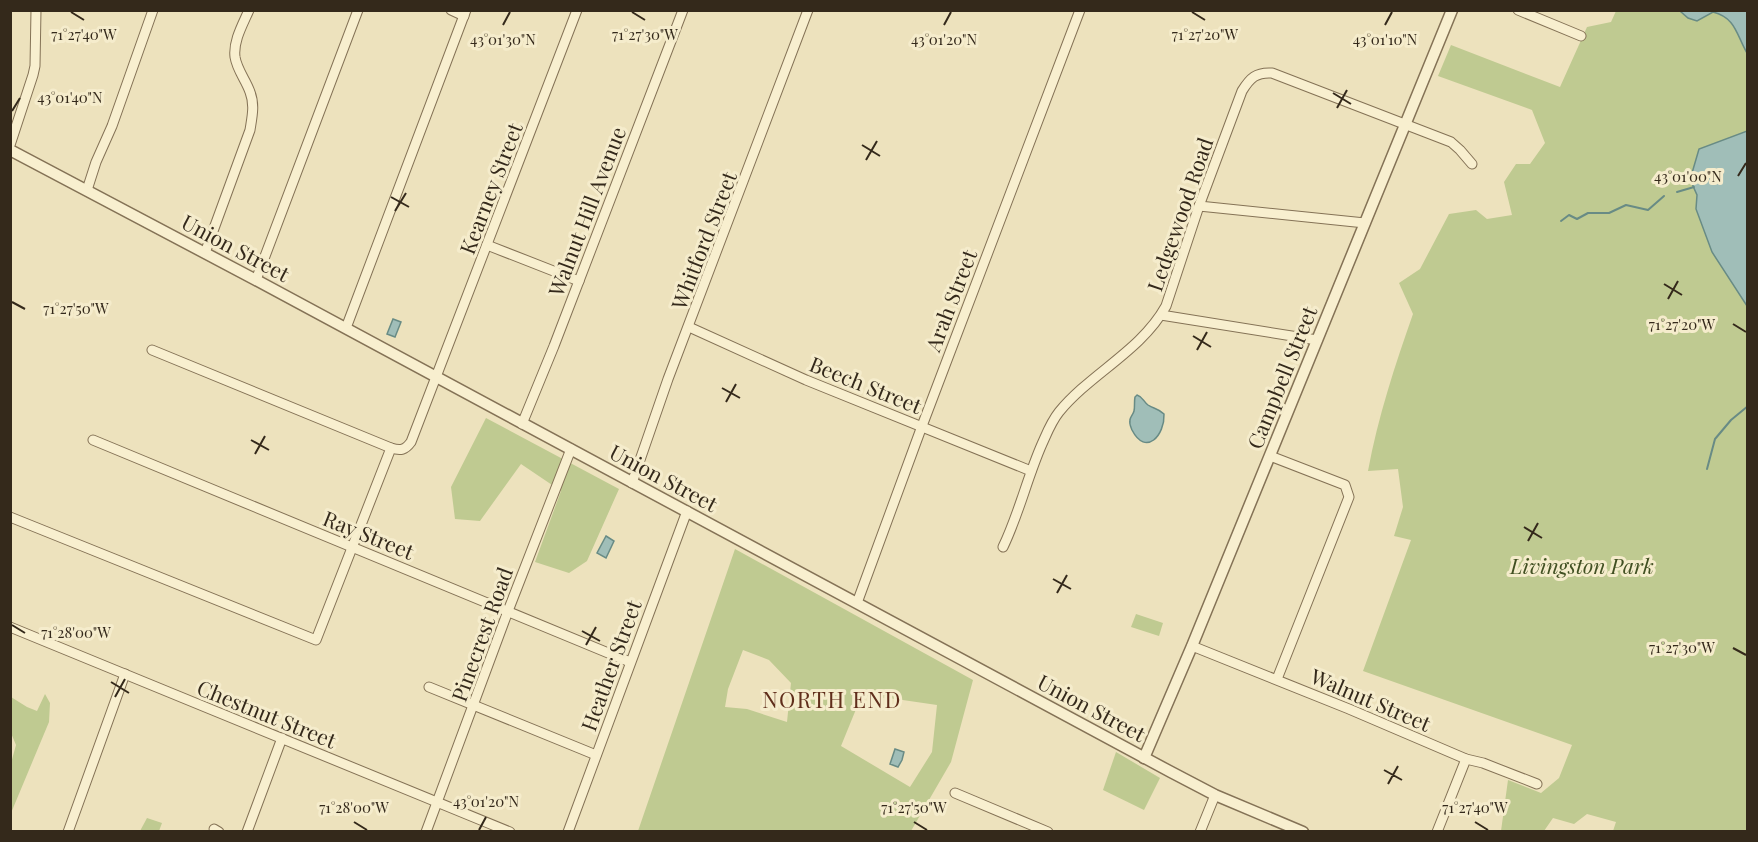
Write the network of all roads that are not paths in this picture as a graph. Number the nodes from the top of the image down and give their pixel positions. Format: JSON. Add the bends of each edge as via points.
{"nodes":[{"id":1,"x":36,"y":10,"type":"edge"},
{"id":2,"x":153,"y":10,"type":"edge"},
{"id":3,"x":249,"y":10,"type":"edge"},
{"id":4,"x":358,"y":10,"type":"edge"},
{"id":5,"x":451,"y":10,"type":"edge"},
{"id":6,"x":577,"y":10,"type":"edge"},
{"id":7,"x":808,"y":10,"type":"edge"},
{"id":8,"x":1080,"y":10,"type":"edge"},
{"id":9,"x":1452,"y":10,"type":"edge"},
{"id":10,"x":1518,"y":10,"type":"edge"},
{"id":11,"x":679,"y":12,"type":"edge"},
{"id":12,"x":465,"y":13,"type":"edge"},
{"id":13,"x":1581,"y":36,"type":"dead end"},
{"id":14,"x":1406,"y":125,"type":"junction"},
{"id":15,"x":10,"y":145,"type":"edge"},
{"id":16,"x":10,"y":150,"type":"edge"},
{"id":17,"x":1472,"y":164,"type":"dead end"},
{"id":18,"x":87,"y":190,"type":"junction"},
{"id":19,"x":1199,"y":206,"type":"junction"},
{"id":20,"x":1365,"y":223,"type":"junction"},
{"id":21,"x":487,"y":245,"type":"junction"},
{"id":22,"x":205,"y":253,"type":"junction"},
{"id":23,"x":256,"y":280,"type":"junction"},
{"id":24,"x":579,"y":281,"type":"junction"},
{"id":25,"x":1161,"y":315,"type":"junction"},
{"id":26,"x":689,"y":327,"type":"junction"},
{"id":27,"x":346,"y":328,"type":"junction"},
{"id":28,"x":1317,"y":340,"type":"junction"},
{"id":29,"x":152,"y":350,"type":"dead end"},
{"id":30,"x":437,"y":378,"type":"junction"},
{"id":31,"x":522,"y":424,"type":"junction"},
{"id":32,"x":922,"y":426,"type":"junction"},
{"id":33,"x":93,"y":440,"type":"dead end"},
{"id":34,"x":391,"y":448,"type":"junction"},
{"id":35,"x":571,"y":449,"type":"junction"},
{"id":36,"x":1270,"y":456,"type":"junction"},
{"id":37,"x":1031,"y":471,"type":"junction"},
{"id":38,"x":632,"y":483,"type":"junction"},
{"id":39,"x":687,"y":511,"type":"junction"},
{"id":40,"x":13,"y":518,"type":"edge"},
{"id":41,"x":353,"y":547,"type":"junction"},
{"id":42,"x":1003,"y":547,"type":"dead end"},
{"id":43,"x":857,"y":603,"type":"junction"},
{"id":44,"x":508,"y":611,"type":"junction"},
{"id":45,"x":10,"y":627,"type":"edge"},
{"id":46,"x":1192,"y":646,"type":"junction"},
{"id":47,"x":630,"y":662,"type":"junction"},
{"id":48,"x":125,"y":674,"type":"junction"},
{"id":49,"x":1277,"y":679,"type":"junction"},
{"id":50,"x":429,"y":687,"type":"dead end"},
{"id":51,"x":474,"y":705,"type":"junction"},
{"id":52,"x":282,"y":738,"type":"junction"},
{"id":53,"x":596,"y":755,"type":"junction"},
{"id":54,"x":1144,"y":758,"type":"junction"},
{"id":55,"x":1466,"y":759,"type":"junction"},
{"id":56,"x":1537,"y":784,"type":"dead end"},
{"id":57,"x":955,"y":794,"type":"dead end"},
{"id":58,"x":1215,"y":795,"type":"junction"},
{"id":59,"x":437,"y":803,"type":"junction"},
{"id":60,"x":68,"y":831,"type":"edge"},
{"id":61,"x":247,"y":831,"type":"edge"},
{"id":62,"x":426,"y":831,"type":"edge"},
{"id":63,"x":510,"y":831,"type":"edge"},
{"id":64,"x":568,"y":831,"type":"edge"},
{"id":65,"x":1048,"y":831,"type":"edge"},
{"id":66,"x":1200,"y":831,"type":"edge"},
{"id":67,"x":1303,"y":831,"type":"edge"},
{"id":68,"x":1437,"y":831,"type":"edge"}],
"edges":[{"from":1,"to":15,"type":"street","via":[[35,66]]},
{"from":2,"to":18,"type":"street"},
{"from":3,"to":22,"type":"street","via":[[235,55],[254,111]]},
{"from":4,"to":23,"type":"street"},
{"from":5,"to":12,"type":"street"},
{"from":6,"to":21,"type":"street","name":"Kearney Street"},
{"from":7,"to":26,"type":"street","name":"Whitford Street"},
{"from":8,"to":32,"type":"street","name":"Arah Street"},
{"from":9,"to":14,"type":"street","name":"Campbell Street"},
{"from":10,"to":13,"type":"street"},
{"from":11,"to":24,"type":"street","name":"Walnut Hill Avenue"},
{"from":12,"to":27,"type":"street"},
{"from":14,"to":17,"type":"street","via":[[1451,142]]},
{"from":14,"to":19,"type":"street","name":"Ledgewood Road","via":[[1272,73],[1253,76],[1242,91]]},
{"from":14,"to":20,"type":"street","name":"Campbell Street"},
{"from":16,"to":18,"type":"street","name":"Union Street"},
{"from":18,"to":22,"type":"street","name":"Union Street"},
{"from":19,"to":20,"type":"street"},
{"from":19,"to":25,"type":"street","name":"Ledgewood Road","via":[[1171,297]]},
{"from":20,"to":28,"type":"street","name":"Campbell Street"},
{"from":21,"to":24,"type":"street"},
{"from":21,"to":30,"type":"street","name":"Kearney Street"},
{"from":22,"to":23,"type":"street","name":"Union Street"},
{"from":23,"to":27,"type":"street","name":"Union Street"},
{"from":24,"to":31,"type":"street","name":"Walnut Hill Avenue"},
{"from":25,"to":28,"type":"street"},
{"from":25,"to":37,"type":"street","name":"Ledgewood Road","via":[[1124,355],[1078,392],[1059,413]]},
{"from":26,"to":32,"type":"street","name":"Beech Street","via":[[806,380]]},
{"from":26,"to":38,"type":"street","name":"Whitford Street"},
{"from":27,"to":30,"type":"street","name":"Union Street"},
{"from":28,"to":36,"type":"street","name":"Campbell Street"},
{"from":29,"to":34,"type":"street"},
{"from":30,"to":31,"type":"street","name":"Union Street"},
{"from":30,"to":34,"type":"street","name":"Kearney Street","via":[[411,442],[406,449]]},
{"from":31,"to":35,"type":"street","name":"Union Street"},
{"from":32,"to":37,"type":"street","name":"Beech Street"},
{"from":32,"to":43,"type":"street","name":"Arah Street"},
{"from":33,"to":41,"type":"street","name":"Ray Street"},
{"from":34,"to":41,"type":"street"},
{"from":35,"to":38,"type":"street","name":"Union Street"},
{"from":35,"to":44,"type":"street","name":"Pinecrest Road"},
{"from":36,"to":46,"type":"street","name":"Campbell Street"},
{"from":36,"to":49,"type":"street","via":[[1345,485],[1349,497]]},
{"from":37,"to":42,"type":"street","name":"Ledgewood Road"},
{"from":38,"to":39,"type":"street","name":"Union Street"},
{"from":39,"to":43,"type":"street","name":"Union Street"},
{"from":39,"to":47,"type":"street","name":"Heather Street"},
{"from":40,"to":41,"type":"street","via":[[316,640]]},
{"from":41,"to":44,"type":"street","name":"Ray Street"},
{"from":43,"to":54,"type":"street","name":"Union Street"},
{"from":44,"to":47,"type":"street","name":"Ray Street"},
{"from":44,"to":51,"type":"street","name":"Pinecrest Road"},
{"from":45,"to":48,"type":"street","name":"Chestnut Street"},
{"from":46,"to":49,"type":"street","name":"Walnut Street"},
{"from":46,"to":54,"type":"street","name":"Campbell Street"},
{"from":47,"to":53,"type":"street","name":"Heather Street"},
{"from":48,"to":52,"type":"street","name":"Chestnut Street"},
{"from":48,"to":60,"type":"street"},
{"from":49,"to":55,"type":"street","name":"Walnut Street"},
{"from":50,"to":51,"type":"street"},
{"from":51,"to":53,"type":"street"},
{"from":51,"to":59,"type":"street","name":"Pinecrest Road"},
{"from":52,"to":59,"type":"street","name":"Chestnut Street"},
{"from":52,"to":61,"type":"street"},
{"from":53,"to":64,"type":"street","name":"Heather Street"},
{"from":54,"to":58,"type":"street","name":"Union Street"},
{"from":55,"to":56,"type":"street","name":"Walnut Street"},
{"from":55,"to":68,"type":"street"},
{"from":57,"to":65,"type":"street"},
{"from":58,"to":66,"type":"street"},
{"from":58,"to":67,"type":"street","name":"Union Street"},
{"from":59,"to":62,"type":"street","name":"Pinecrest Road"},
{"from":59,"to":63,"type":"street","name":"Chestnut Street"}]}
